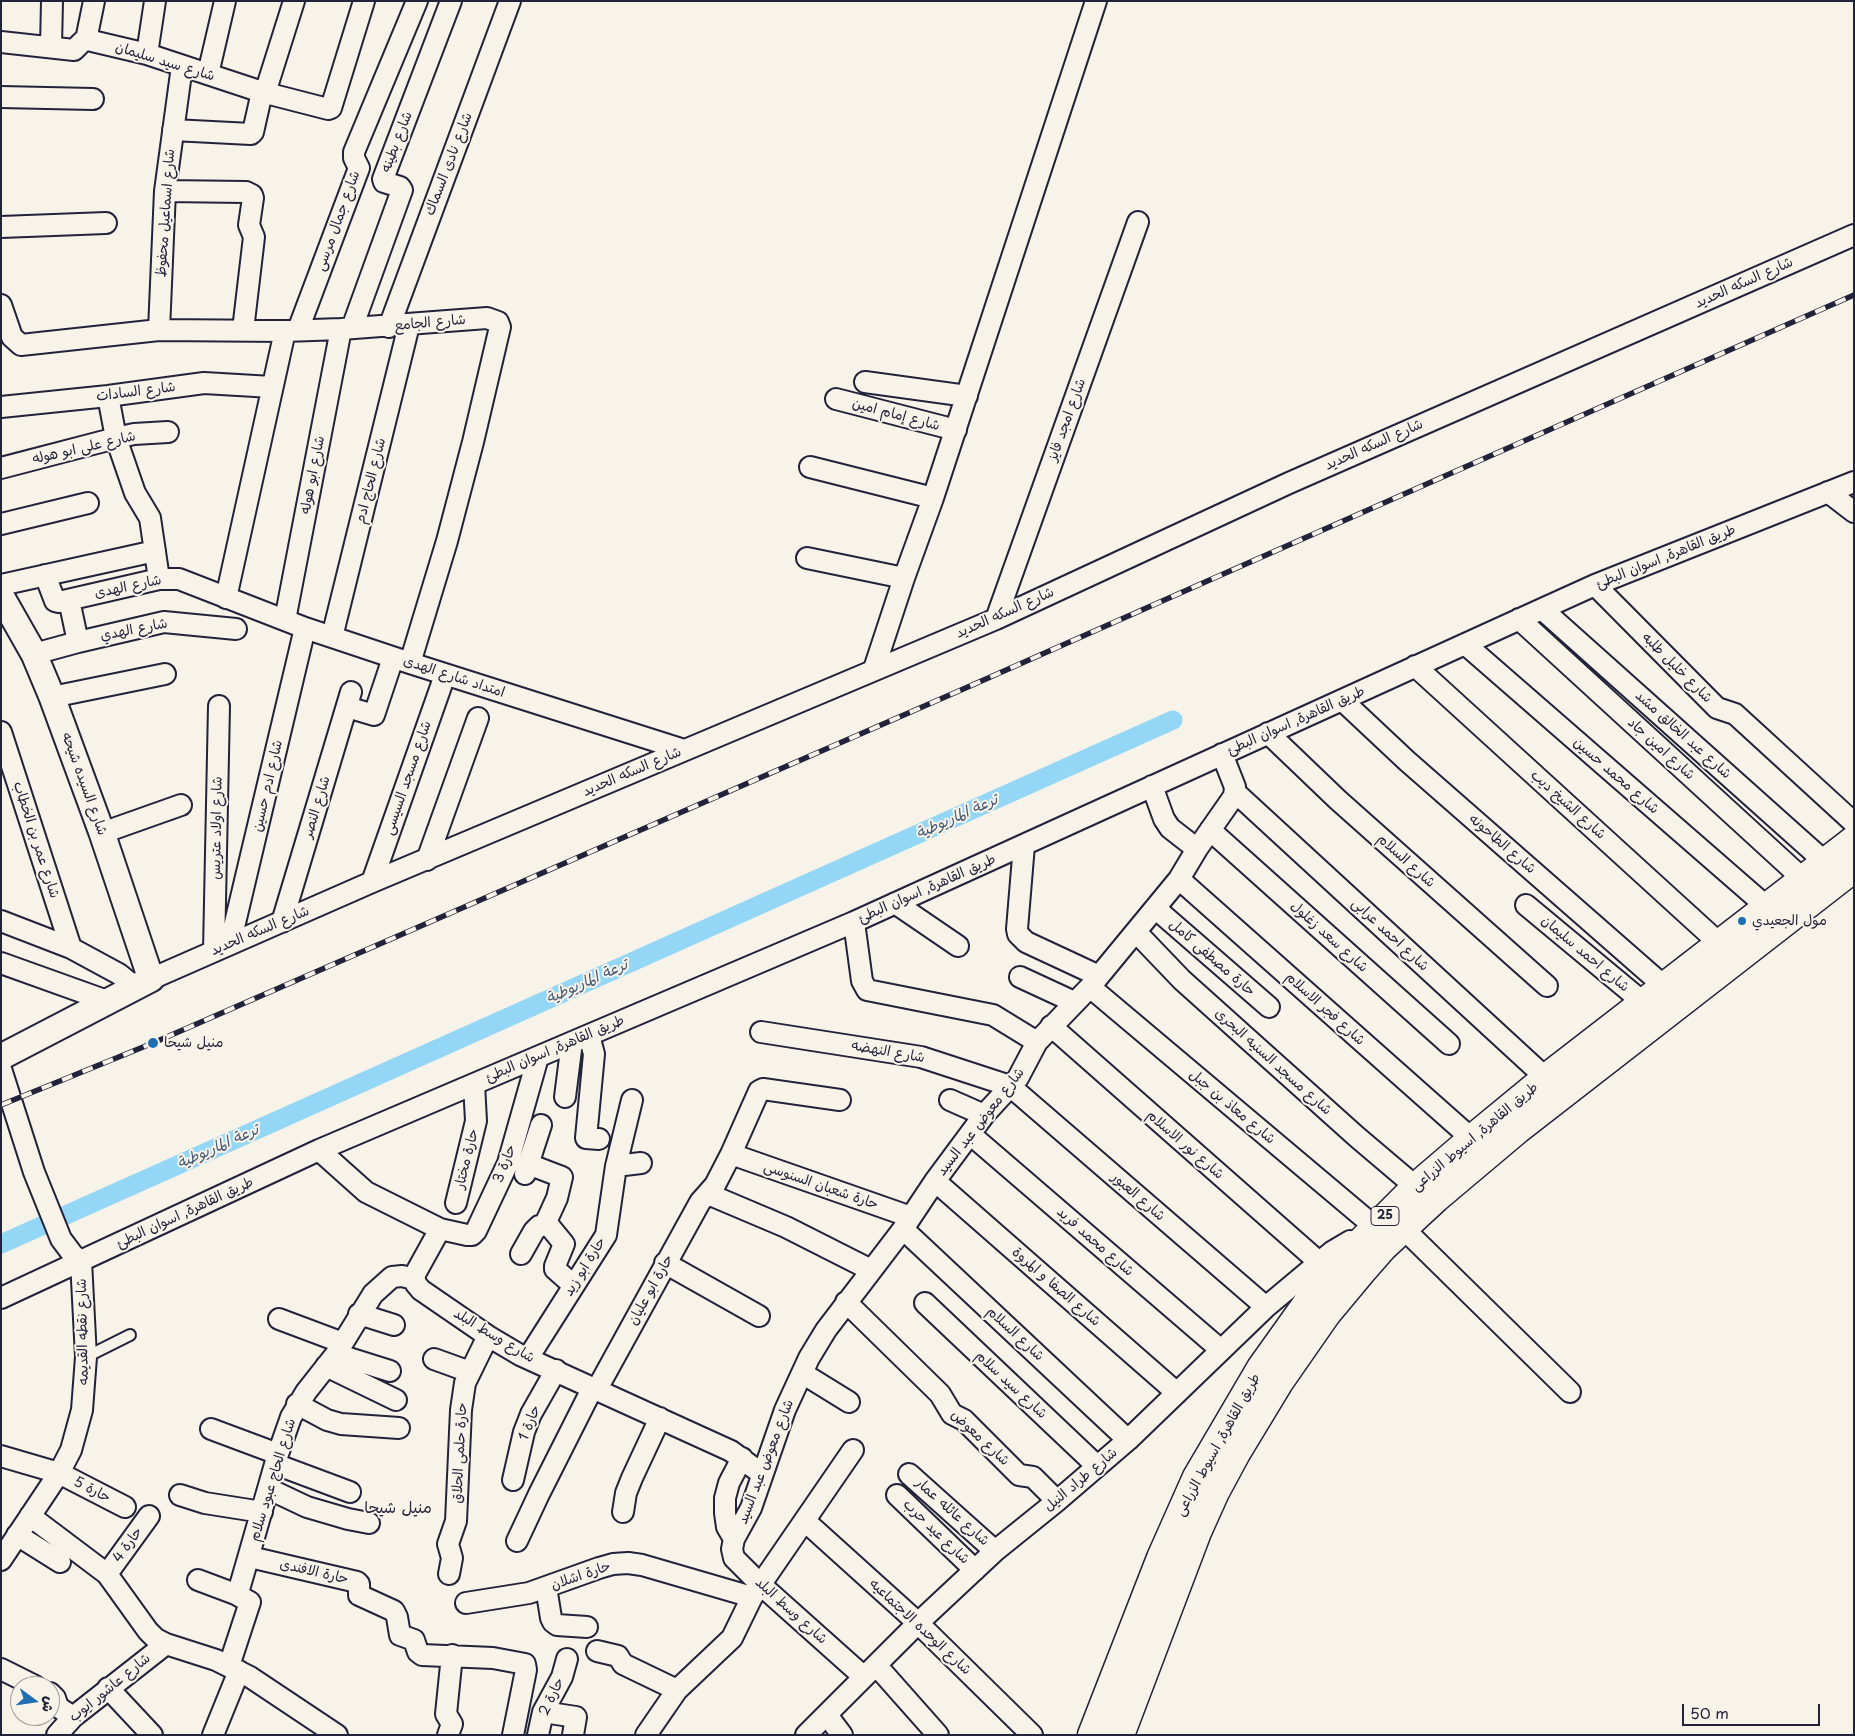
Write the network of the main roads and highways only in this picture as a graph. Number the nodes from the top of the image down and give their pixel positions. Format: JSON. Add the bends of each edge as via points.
{"nodes":[{"id":1,"x":1854,"y":840,"type":"edge"},
{"id":2,"x":1854,"y":868,"type":"edge"},
{"id":3,"x":1092,"y":1735,"type":"edge"},
{"id":4,"x":1120,"y":1735,"type":"edge"}],
"edges":[{"from":1,"to":3,"type":"highway","name":"طريق القاهرة, اسيوط الزراعى","number":"25","via":[[1546,1078],[1416,1186],[1339,1264],[1284,1335],[1244,1396],[1198,1477],[1164,1550]]},
{"from":2,"to":4,"type":"highway","name":"طريق القاهرة, اسيوط الزراعى","number":"25","via":[[1518,1129],[1403,1228],[1362,1271],[1327,1313],[1275,1389],[1215,1492],[1196,1532]]}]}
